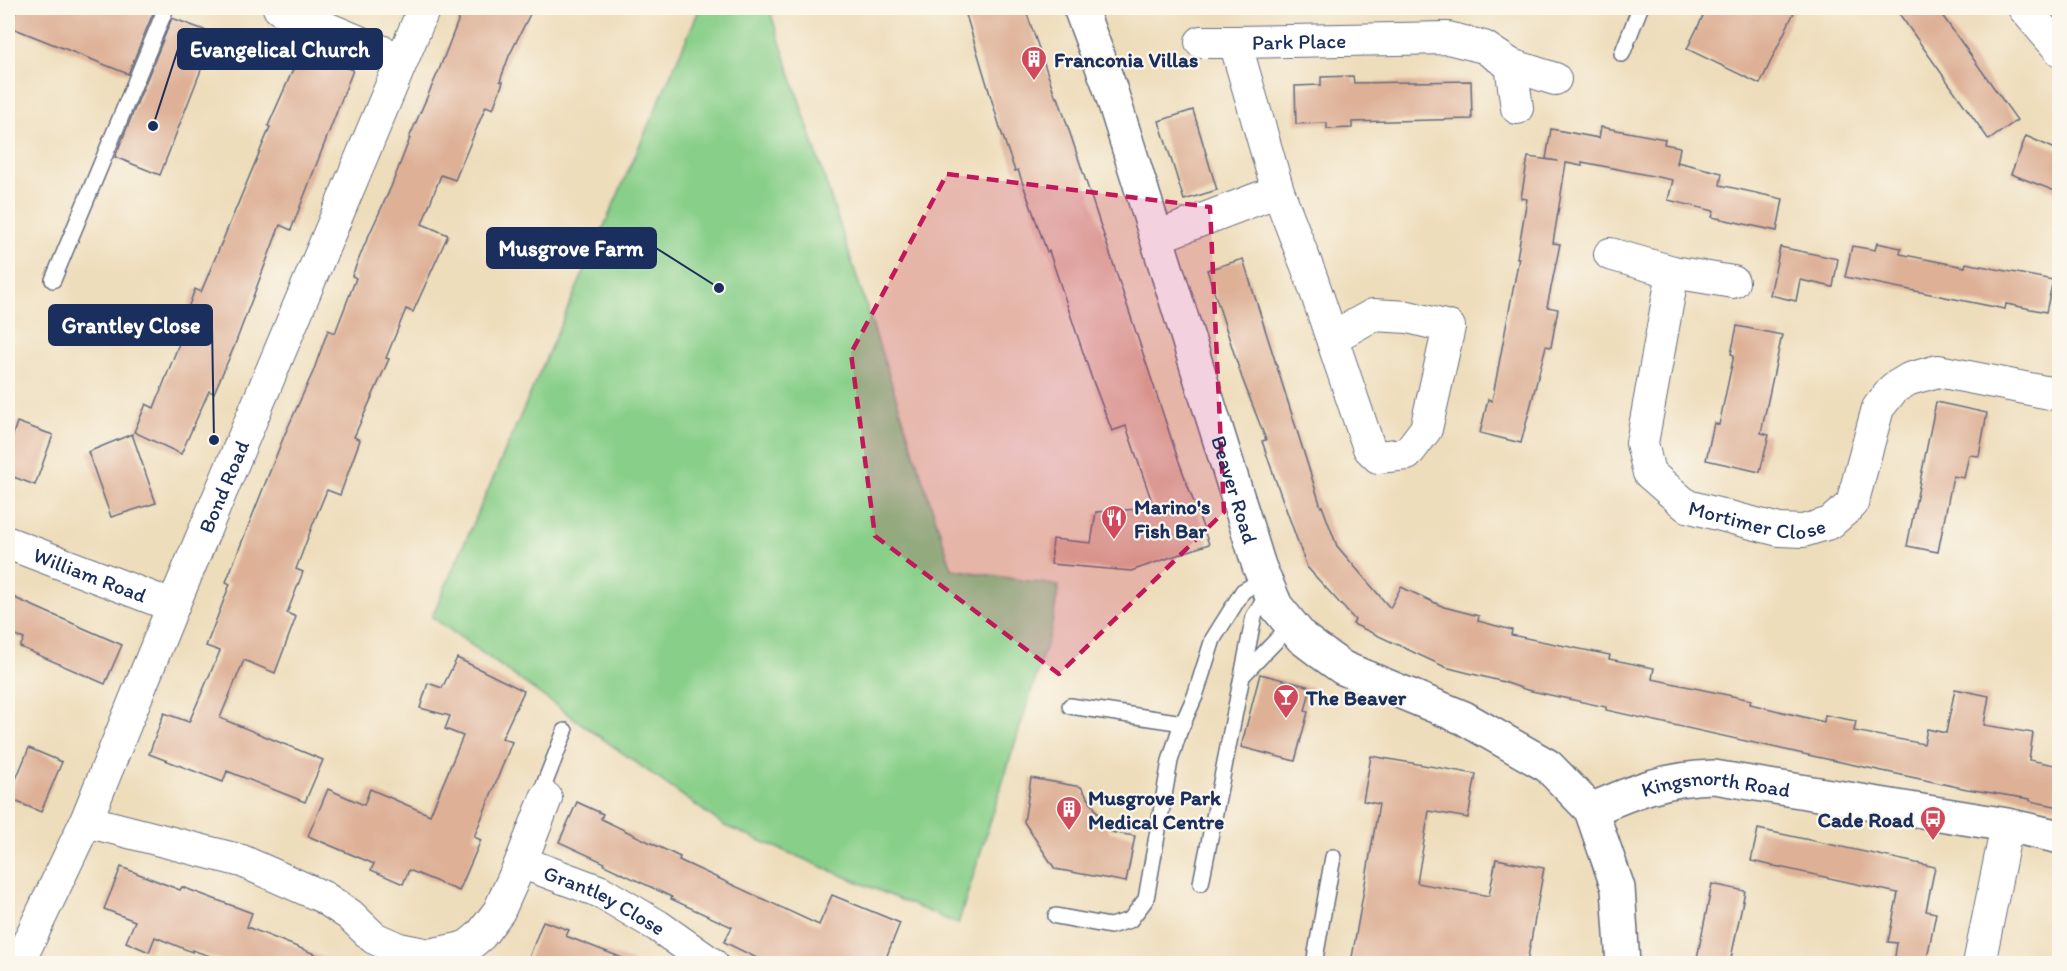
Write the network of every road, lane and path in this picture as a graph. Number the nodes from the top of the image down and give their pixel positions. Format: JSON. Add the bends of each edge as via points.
{"nodes":[{"id":1,"x":166,"y":8,"type":"edge"},
{"id":2,"x":279,"y":8,"type":"edge"},
{"id":3,"x":424,"y":8,"type":"edge"},
{"id":4,"x":1080,"y":8,"type":"edge"},
{"id":5,"x":1640,"y":8,"type":"edge"},
{"id":6,"x":2024,"y":8,"type":"edge"},
{"id":7,"x":1201,"y":42,"type":"dead end"},
{"id":8,"x":1235,"y":42,"type":"junction"},
{"id":9,"x":2060,"y":50,"type":"edge"},
{"id":10,"x":1622,"y":54,"type":"dead end"},
{"id":11,"x":402,"y":60,"type":"junction"},
{"id":12,"x":1511,"y":65,"type":"junction"},
{"id":13,"x":1555,"y":80,"type":"dead end"},
{"id":14,"x":1517,"y":108,"type":"dead end"},
{"id":15,"x":1278,"y":191,"type":"junction"},
{"id":16,"x":1156,"y":237,"type":"junction"},
{"id":17,"x":1610,"y":254,"type":"dead end"},
{"id":18,"x":1672,"y":272,"type":"junction"},
{"id":19,"x":53,"y":280,"type":"dead end"},
{"id":20,"x":1733,"y":282,"type":"dead end"},
{"id":21,"x":1332,"y":338,"type":"junction"},
{"id":22,"x":2060,"y":395,"type":"edge"},
{"id":23,"x":8,"y":543,"type":"edge"},
{"id":24,"x":1267,"y":585,"type":"junction"},
{"id":25,"x":173,"y":606,"type":"junction"},
{"id":26,"x":1291,"y":625,"type":"junction"},
{"id":27,"x":1243,"y":675,"type":"junction"},
{"id":28,"x":1070,"y":706,"type":"dead end"},
{"id":29,"x":1183,"y":723,"type":"junction"},
{"id":30,"x":565,"y":731,"type":"dead end"},
{"id":31,"x":546,"y":798,"type":"joint"},
{"id":32,"x":1591,"y":810,"type":"junction"},
{"id":33,"x":86,"y":821,"type":"junction"},
{"id":34,"x":2007,"y":825,"type":"junction"},
{"id":35,"x":2060,"y":837,"type":"edge"},
{"id":36,"x":1333,"y":857,"type":"dead end"},
{"id":37,"x":521,"y":862,"type":"junction"},
{"id":38,"x":1201,"y":883,"type":"dead end"},
{"id":39,"x":1056,"y":916,"type":"dead end"},
{"id":40,"x":18,"y":963,"type":"edge"},
{"id":41,"x":712,"y":963,"type":"edge"},
{"id":42,"x":1314,"y":963,"type":"edge"},
{"id":43,"x":1623,"y":963,"type":"edge"},
{"id":44,"x":1979,"y":963,"type":"edge"}],
"edges":[{"from":1,"to":19,"type":"lane"},
{"from":2,"to":11,"type":"street"},
{"from":3,"to":11,"type":"street","name":"Bond Road"},
{"from":4,"to":16,"type":"main road","name":"Beaver Road"},
{"from":5,"to":10,"type":"lane"},
{"from":6,"to":9,"type":"street"},
{"from":7,"to":8,"type":"street"},
{"from":8,"to":12,"type":"street","name":"Park Place","via":[[1448,38],[1484,47]]},
{"from":8,"to":15,"type":"street","name":"Park Place"},
{"from":11,"to":25,"type":"street","name":"Bond Road"},
{"from":12,"to":13,"type":"street","name":"Park Place"},
{"from":12,"to":14,"type":"street"},
{"from":15,"to":16,"type":"street"},
{"from":15,"to":21,"type":"street","name":"Park Place"},
{"from":16,"to":24,"type":"main road","name":"Beaver Road"},
{"from":17,"to":18,"type":"street"},
{"from":18,"to":20,"type":"street"},
{"from":18,"to":22,"type":"street","name":"Mortimer Close","via":[[1642,443],[1649,473],[1687,506],[1779,530],[1803,531],[1830,523],[1852,504],[1878,408],[1894,388],[1938,370]]},
{"from":21,"to":21,"type":"street","name":"Park Place","via":[[1373,315],[1408,317],[1449,327],[1426,429],[1407,454],[1378,457],[1369,448]]},
{"from":23,"to":25,"type":"street","name":"William Road"},
{"from":24,"to":26,"type":"main road","name":"Beaver Road","via":[[1276,606]]},
{"from":24,"to":27,"type":"lane","via":[[1254,616]]},
{"from":24,"to":29,"type":"lane","via":[[1243,591],[1213,639]]},
{"from":25,"to":33,"type":"street","name":"Bond Road"},
{"from":26,"to":27,"type":"lane"},
{"from":26,"to":32,"type":"main road","name":"Beaver Road","via":[[1302,638],[1343,668],[1464,718],[1548,766]]},
{"from":27,"to":38,"type":"lane"},
{"from":28,"to":29,"type":"lane"},
{"from":29,"to":39,"type":"lane","via":[[1170,761],[1146,899],[1130,921],[1110,926]]},
{"from":30,"to":31,"type":"lane","via":[[544,785]]},
{"from":31,"to":37,"type":"street","name":"Grantley Close"},
{"from":32,"to":34,"type":"main road","name":"Kingsnorth Road","via":[[1635,790],[1676,779],[1714,777]]},
{"from":32,"to":43,"type":"main road","via":[[1618,888]]},
{"from":33,"to":37,"type":"street","name":"Grantley Close","via":[[242,861],[323,897],[374,938],[399,950],[429,956],[468,946],[481,935],[499,911]]},
{"from":33,"to":40,"type":"street","name":"Bond Road"},
{"from":34,"to":35,"type":"main road","name":"Kingsnorth Road"},
{"from":34,"to":44,"type":"street"},
{"from":36,"to":42,"type":"lane"},
{"from":37,"to":41,"type":"street","name":"Grantley Close","via":[[601,892]]}]}
